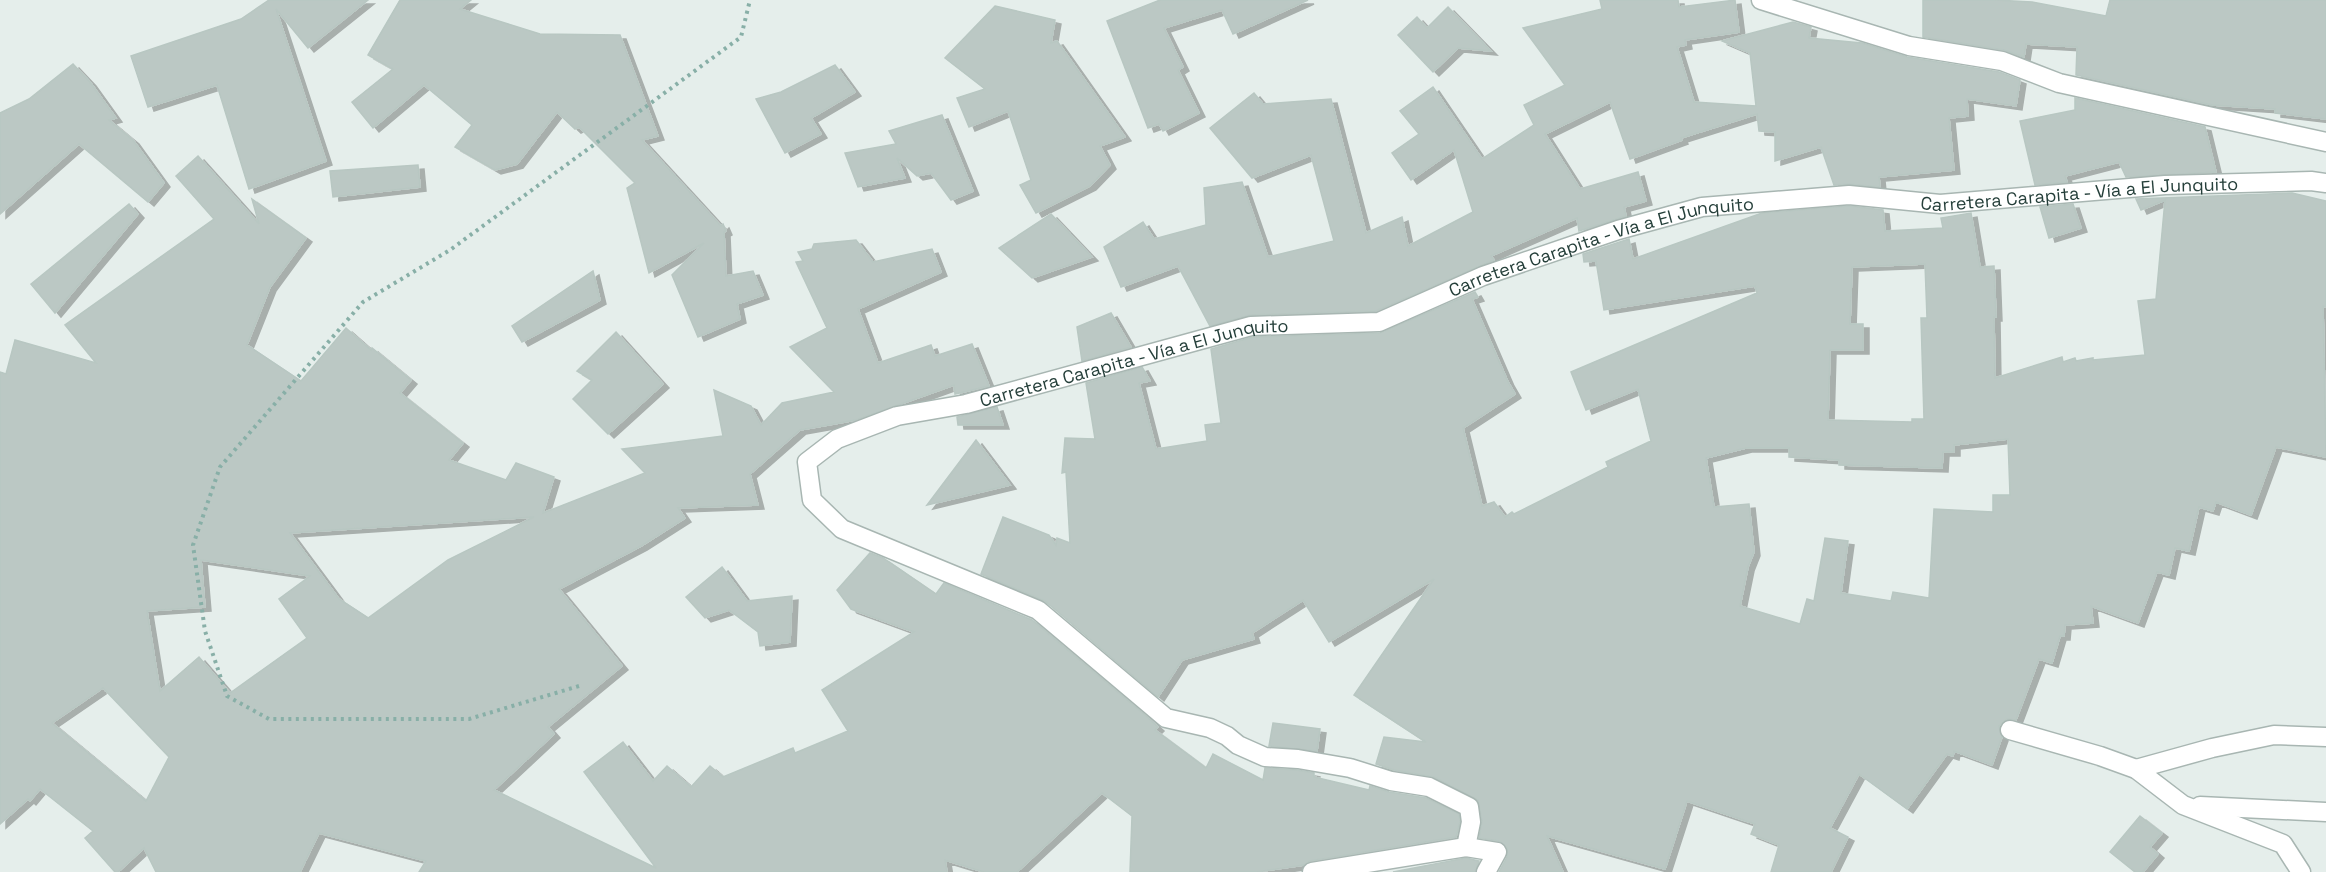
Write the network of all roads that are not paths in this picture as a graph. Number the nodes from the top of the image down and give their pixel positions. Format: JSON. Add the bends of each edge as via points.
{"nodes":[{"id":1,"x":1761,"y":0,"type":"edge"},
{"id":2,"x":2326,"y":142,"type":"edge"},
{"id":3,"x":2326,"y":183,"type":"edge"},
{"id":4,"x":2010,"y":730,"type":"dead end"},
{"id":5,"x":2326,"y":737,"type":"edge"},
{"id":6,"x":2136,"y":769,"type":"junction"},
{"id":7,"x":2183,"y":805,"type":"junction"},
{"id":8,"x":2326,"y":812,"type":"edge"},
{"id":9,"x":1466,"y":847,"type":"junction"},
{"id":10,"x":1312,"y":872,"type":"edge"},
{"id":11,"x":1486,"y":872,"type":"edge"},
{"id":12,"x":2301,"y":872,"type":"edge"}],
"edges":[{"from":1,"to":2,"type":"street","via":[[1909,45],[2002,61],[2059,83]]},
{"from":3,"to":9,"type":"street","name":"Carretera Carapita - Vía a El Junquito","via":[[2165,185],[1940,204],[1849,195],[1702,207],[1618,230],[1483,276],[1379,322],[1251,326],[966,404],[897,416],[837,439],[807,462],[812,500],[842,529],[1038,610],[1166,718],[1210,728],[1265,758],[1350,768],[1391,782],[1429,787],[1469,807],[1471,822]]},
{"from":4,"to":6,"type":"street"},
{"from":5,"to":6,"type":"street","via":[[2274,735]]},
{"from":6,"to":7,"type":"street"},
{"from":7,"to":8,"type":"street"},
{"from":7,"to":12,"type":"street","via":[[2283,844]]},
{"from":9,"to":10,"type":"street"},
{"from":9,"to":11,"type":"street","via":[[1497,852]]}]}
